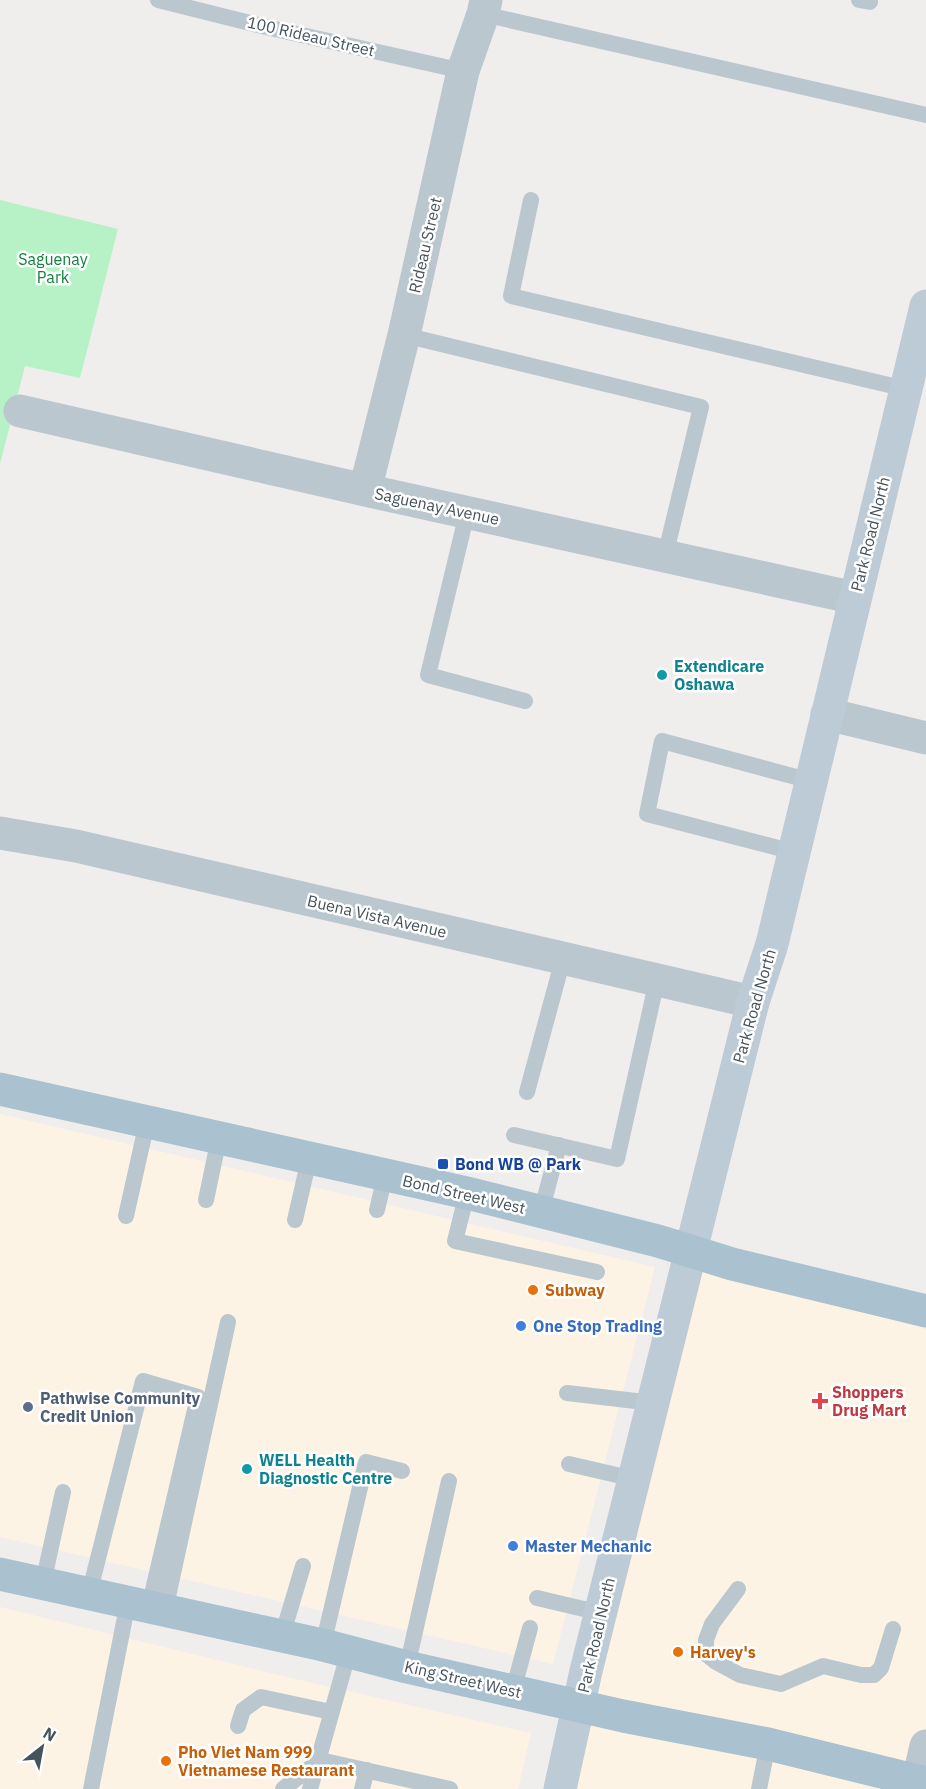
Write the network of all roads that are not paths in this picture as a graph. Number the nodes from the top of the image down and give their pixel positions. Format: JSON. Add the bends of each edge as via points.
{"nodes":[{"id":1,"x":158,"y":0,"type":"edge"},
{"id":2,"x":485,"y":7,"type":"edge"},
{"id":3,"x":463,"y":71,"type":"junction"},
{"id":4,"x":926,"y":115,"type":"edge"},
{"id":5,"x":531,"y":200,"type":"dead end"},
{"id":6,"x":926,"y":306,"type":"edge"},
{"id":7,"x":404,"y":335,"type":"junction"},
{"id":8,"x":906,"y":389,"type":"junction"},
{"id":9,"x":20,"y":411,"type":"dead end"},
{"id":10,"x":365,"y":490,"type":"junction"},
{"id":11,"x":467,"y":513,"type":"junction"},
{"id":12,"x":665,"y":556,"type":"junction"},
{"id":13,"x":855,"y":598,"type":"junction"},
{"id":14,"x":525,"y":701,"type":"dead end"},
{"id":15,"x":827,"y":714,"type":"junction"},
{"id":16,"x":926,"y":738,"type":"edge"},
{"id":17,"x":811,"y":781,"type":"junction"},
{"id":18,"x":0,"y":833,"type":"edge"},
{"id":19,"x":794,"y":852,"type":"junction"},
{"id":20,"x":563,"y":958,"type":"junction"},
{"id":21,"x":657,"y":980,"type":"junction"},
{"id":22,"x":753,"y":1002,"type":"junction"},
{"id":23,"x":0,"y":1089,"type":"edge"},
{"id":24,"x":527,"y":1092,"type":"dead end"},
{"id":25,"x":147,"y":1122,"type":"junction"},
{"id":26,"x":514,"y":1135,"type":"dead end"},
{"id":27,"x":219,"y":1138,"type":"junction"},
{"id":28,"x":559,"y":1145,"type":"junction"},
{"id":29,"x":309,"y":1159,"type":"junction"},
{"id":30,"x":385,"y":1176,"type":"junction"},
{"id":31,"x":467,"y":1194,"type":"junction"},
{"id":32,"x":206,"y":1200,"type":"dead end"},
{"id":33,"x":377,"y":1210,"type":"dead end"},
{"id":34,"x":541,"y":1212,"type":"junction"},
{"id":35,"x":126,"y":1216,"type":"dead end"},
{"id":36,"x":295,"y":1220,"type":"dead end"},
{"id":37,"x":691,"y":1251,"type":"junction"},
{"id":38,"x":597,"y":1272,"type":"dead end"},
{"id":39,"x":926,"y":1311,"type":"edge"},
{"id":40,"x":228,"y":1322,"type":"dead end"},
{"id":41,"x":567,"y":1393,"type":"dead end"},
{"id":42,"x":653,"y":1403,"type":"junction"},
{"id":43,"x":569,"y":1464,"type":"dead end"},
{"id":44,"x":402,"y":1471,"type":"dead end"},
{"id":45,"x":634,"y":1479,"type":"junction"},
{"id":46,"x":448,"y":1481,"type":"dead end"},
{"id":47,"x":63,"y":1492,"type":"dead end"},
{"id":48,"x":303,"y":1566,"type":"dead end"},
{"id":49,"x":0,"y":1574,"type":"edge"},
{"id":50,"x":43,"y":1583,"type":"junction"},
{"id":51,"x":738,"y":1589,"type":"dead end"},
{"id":52,"x":88,"y":1594,"type":"junction"},
{"id":53,"x":537,"y":1599,"type":"dead end"},
{"id":54,"x":147,"y":1606,"type":"junction"},
{"id":55,"x":601,"y":1613,"type":"junction"},
{"id":56,"x":530,"y":1628,"type":"dead end"},
{"id":57,"x":893,"y":1629,"type":"dead end"},
{"id":58,"x":282,"y":1636,"type":"junction"},
{"id":59,"x":336,"y":1648,"type":"junction"},
{"id":60,"x":407,"y":1667,"type":"junction"},
{"id":61,"x":513,"y":1691,"type":"junction"},
{"id":62,"x":580,"y":1706,"type":"junction"},
{"id":63,"x":331,"y":1712,"type":"junction"},
{"id":64,"x":238,"y":1726,"type":"dead end"},
{"id":65,"x":768,"y":1744,"type":"junction"},
{"id":66,"x":926,"y":1746,"type":"edge"},
{"id":67,"x":320,"y":1760,"type":"junction"},
{"id":68,"x":367,"y":1770,"type":"junction"},
{"id":69,"x":922,"y":1782,"type":"edge"},
{"id":70,"x":397,"y":1784,"type":"edge"},
{"id":71,"x":429,"y":1787,"type":"edge"},
{"id":72,"x":91,"y":1789,"type":"edge"},
{"id":73,"x":283,"y":1789,"type":"edge"},
{"id":74,"x":310,"y":1789,"type":"edge"},
{"id":75,"x":362,"y":1789,"type":"edge"},
{"id":76,"x":450,"y":1789,"type":"edge"},
{"id":77,"x":560,"y":1789,"type":"edge"},
{"id":78,"x":759,"y":1789,"type":"edge"}],
"edges":[{"from":1,"to":3,"type":"lane","name":"100 Rideau Street"},
{"from":2,"to":3,"type":"street","name":"Rideau Street"},
{"from":2,"to":4,"type":"lane"},
{"from":3,"to":7,"type":"street","name":"Rideau Street"},
{"from":5,"to":8,"type":"lane","via":[[511,296]]},
{"from":6,"to":8,"type":"main road","name":"Park Road North"},
{"from":7,"to":10,"type":"street","name":"Rideau Street"},
{"from":7,"to":12,"type":"lane","via":[[701,407]]},
{"from":8,"to":13,"type":"main road","name":"Park Road North"},
{"from":9,"to":10,"type":"street","name":"Saguenay Avenue"},
{"from":10,"to":11,"type":"street","name":"Saguenay Avenue"},
{"from":11,"to":12,"type":"street","name":"Saguenay Avenue"},
{"from":11,"to":14,"type":"lane","via":[[428,675]]},
{"from":12,"to":13,"type":"street","name":"Saguenay Avenue"},
{"from":13,"to":15,"type":"main road","name":"Park Road North"},
{"from":15,"to":16,"type":"street"},
{"from":15,"to":17,"type":"main road","name":"Park Road North"},
{"from":17,"to":19,"type":"main road","name":"Park Road North"},
{"from":17,"to":19,"type":"lane","via":[[662,741],[647,814]]},
{"from":18,"to":20,"type":"street","name":"Buena Vista Avenue","via":[[76,846]]},
{"from":19,"to":22,"type":"main road","name":"Park Road North","via":[[772,944]]},
{"from":20,"to":21,"type":"street","name":"Buena Vista Avenue"},
{"from":20,"to":24,"type":"lane"},
{"from":21,"to":22,"type":"street","name":"Buena Vista Avenue"},
{"from":21,"to":28,"type":"lane","via":[[617,1159]]},
{"from":22,"to":37,"type":"main road","name":"Park Road North"},
{"from":23,"to":25,"type":"main road","name":"Bond Street West"},
{"from":25,"to":27,"type":"main road","name":"Bond Street West"},
{"from":25,"to":35,"type":"lane"},
{"from":26,"to":28,"type":"lane"},
{"from":27,"to":29,"type":"main road","name":"Bond Street West"},
{"from":27,"to":32,"type":"lane"},
{"from":28,"to":34,"type":"lane"},
{"from":29,"to":30,"type":"main road","name":"Bond Street West"},
{"from":29,"to":36,"type":"lane"},
{"from":30,"to":31,"type":"main road","name":"Bond Street West"},
{"from":30,"to":33,"type":"lane"},
{"from":31,"to":34,"type":"main road","name":"Bond Street West"},
{"from":31,"to":38,"type":"lane","via":[[455,1240]]},
{"from":34,"to":37,"type":"main road","name":"Bond Street West"},
{"from":37,"to":39,"type":"main road","name":"Bond Street West"},
{"from":37,"to":42,"type":"main road","name":"Park Road North"},
{"from":40,"to":54,"type":"lane"},
{"from":41,"to":42,"type":"lane"},
{"from":42,"to":45,"type":"main road","name":"Park Road North"},
{"from":43,"to":45,"type":"lane"},
{"from":44,"to":59,"type":"lane","via":[[366,1462]]},
{"from":45,"to":55,"type":"main road","name":"Park Road North"},
{"from":46,"to":60,"type":"lane"},
{"from":47,"to":50,"type":"lane"},
{"from":48,"to":58,"type":"lane"},
{"from":49,"to":50,"type":"main road","name":"King Street West"},
{"from":50,"to":52,"type":"main road","name":"King Street West"},
{"from":51,"to":57,"type":"lane","via":[[712,1624],[706,1654],[740,1675],[781,1684],[823,1666],[874,1675],[881,1668]]},
{"from":52,"to":54,"type":"main road","name":"King Street West"},
{"from":52,"to":54,"type":"lane","via":[[142,1381],[198,1397]]},
{"from":53,"to":55,"type":"lane"},
{"from":54,"to":58,"type":"main road","name":"King Street West"},
{"from":54,"to":72,"type":"lane"},
{"from":55,"to":62,"type":"main road","name":"Park Road North"},
{"from":56,"to":61,"type":"lane"},
{"from":58,"to":59,"type":"main road","name":"King Street West"},
{"from":59,"to":60,"type":"main road","name":"King Street West"},
{"from":59,"to":63,"type":"lane"},
{"from":60,"to":61,"type":"main road","name":"King Street West"},
{"from":61,"to":62,"type":"main road","name":"King Street West"},
{"from":62,"to":65,"type":"main road","name":"King Street West"},
{"from":62,"to":77,"type":"main road","name":"Park Road North"},
{"from":63,"to":64,"type":"lane","via":[[261,1697],[243,1710]]},
{"from":63,"to":67,"type":"lane"},
{"from":65,"to":69,"type":"main road","name":"King Street West"},
{"from":65,"to":78,"type":"lane"},
{"from":66,"to":69,"type":"street"},
{"from":67,"to":68,"type":"lane"},
{"from":67,"to":73,"type":"lane"},
{"from":67,"to":74,"type":"lane"},
{"from":68,"to":70,"type":"lane"},
{"from":68,"to":75,"type":"lane"},
{"from":70,"to":71,"type":"lane"},
{"from":71,"to":76,"type":"lane"}]}
